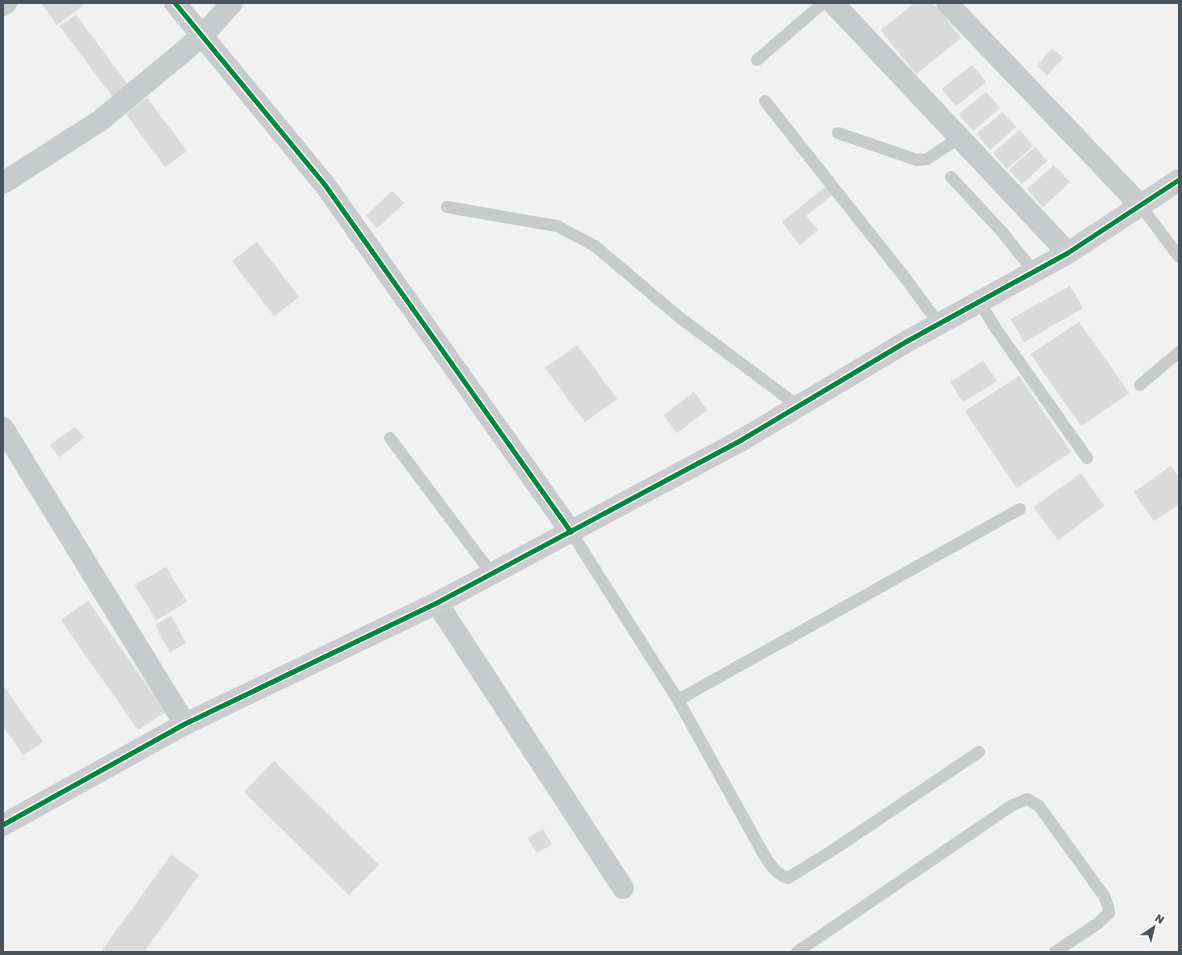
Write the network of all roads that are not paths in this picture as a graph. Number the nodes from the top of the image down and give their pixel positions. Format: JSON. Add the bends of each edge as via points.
{"nodes":[{"id":1,"x":6,"y":3,"type":"edge"},
{"id":2,"x":175,"y":3,"type":"edge"},
{"id":3,"x":232,"y":3,"type":"edge"},
{"id":4,"x":822,"y":3,"type":"edge"},
{"id":5,"x":833,"y":3,"type":"edge"},
{"id":6,"x":947,"y":3,"type":"edge"},
{"id":7,"x":3,"y":5,"type":"edge"},
{"id":8,"x":202,"y":36,"type":"junction"},
{"id":9,"x":757,"y":60,"type":"dead end"},
{"id":10,"x":766,"y":101,"type":"dead end"},
{"id":11,"x":838,"y":133,"type":"dead end"},
{"id":12,"x":959,"y":138,"type":"junction"},
{"id":13,"x":951,"y":177,"type":"dead end"},
{"id":14,"x":1179,"y":180,"type":"edge"},
{"id":15,"x":3,"y":183,"type":"edge"},
{"id":16,"x":1141,"y":206,"type":"junction"},
{"id":17,"x":447,"y":207,"type":"dead end"},
{"id":18,"x":1068,"y":253,"type":"junction"},
{"id":19,"x":1179,"y":257,"type":"edge"},
{"id":20,"x":1034,"y":272,"type":"junction"},
{"id":21,"x":980,"y":302,"type":"junction"},
{"id":22,"x":939,"y":324,"type":"junction"},
{"id":23,"x":1179,"y":352,"type":"edge"},
{"id":24,"x":1140,"y":385,"type":"dead end"},
{"id":25,"x":798,"y":406,"type":"junction"},
{"id":26,"x":3,"y":428,"type":"edge"},
{"id":27,"x":390,"y":438,"type":"dead end"},
{"id":28,"x":1087,"y":458,"type":"dead end"},
{"id":29,"x":1020,"y":509,"type":"dead end"},
{"id":30,"x":571,"y":532,"type":"junction"},
{"id":31,"x":492,"y":574,"type":"junction"},
{"id":32,"x":437,"y":603,"type":"junction"},
{"id":33,"x":678,"y":700,"type":"junction"},
{"id":34,"x":185,"y":724,"type":"junction"},
{"id":35,"x":979,"y":752,"type":"dead end"},
{"id":36,"x":3,"y":825,"type":"edge"},
{"id":37,"x":623,"y":888,"type":"dead end"},
{"id":38,"x":797,"y":952,"type":"edge"},
{"id":39,"x":1055,"y":952,"type":"edge"}],
"edges":[{"from":1,"to":7,"type":"street"},
{"from":2,"to":8,"type":"street"},
{"from":3,"to":8,"type":"street"},
{"from":4,"to":9,"type":"lane"},
{"from":5,"to":12,"type":"street"},
{"from":6,"to":16,"type":"street"},
{"from":8,"to":15,"type":"street","via":[[101,120]]},
{"from":8,"to":30,"type":"street","via":[[325,185]]},
{"from":10,"to":22,"type":"lane"},
{"from":11,"to":12,"type":"lane","via":[[917,160],[928,159]]},
{"from":12,"to":18,"type":"street"},
{"from":13,"to":20,"type":"lane","via":[[1002,232]]},
{"from":14,"to":16,"type":"street"},
{"from":16,"to":18,"type":"street"},
{"from":16,"to":19,"type":"lane"},
{"from":17,"to":25,"type":"lane","via":[[557,226],[595,246],[678,318]]},
{"from":18,"to":20,"type":"street"},
{"from":20,"to":21,"type":"street"},
{"from":21,"to":22,"type":"street"},
{"from":21,"to":28,"type":"lane","via":[[994,326]]},
{"from":22,"to":25,"type":"street"},
{"from":23,"to":24,"type":"lane"},
{"from":25,"to":30,"type":"street","via":[[740,441]]},
{"from":26,"to":34,"type":"street"},
{"from":27,"to":31,"type":"lane"},
{"from":29,"to":33,"type":"lane"},
{"from":30,"to":31,"type":"street"},
{"from":30,"to":33,"type":"lane"},
{"from":31,"to":32,"type":"street"},
{"from":32,"to":34,"type":"street"},
{"from":32,"to":37,"type":"street"},
{"from":33,"to":35,"type":"lane","via":[[763,853],[776,872],[788,878]]},
{"from":34,"to":36,"type":"street"},
{"from":38,"to":39,"type":"lane","via":[[1011,806],[1027,799],[1039,806],[1104,896],[1108,906],[1109,912],[1097,924]]}]}
